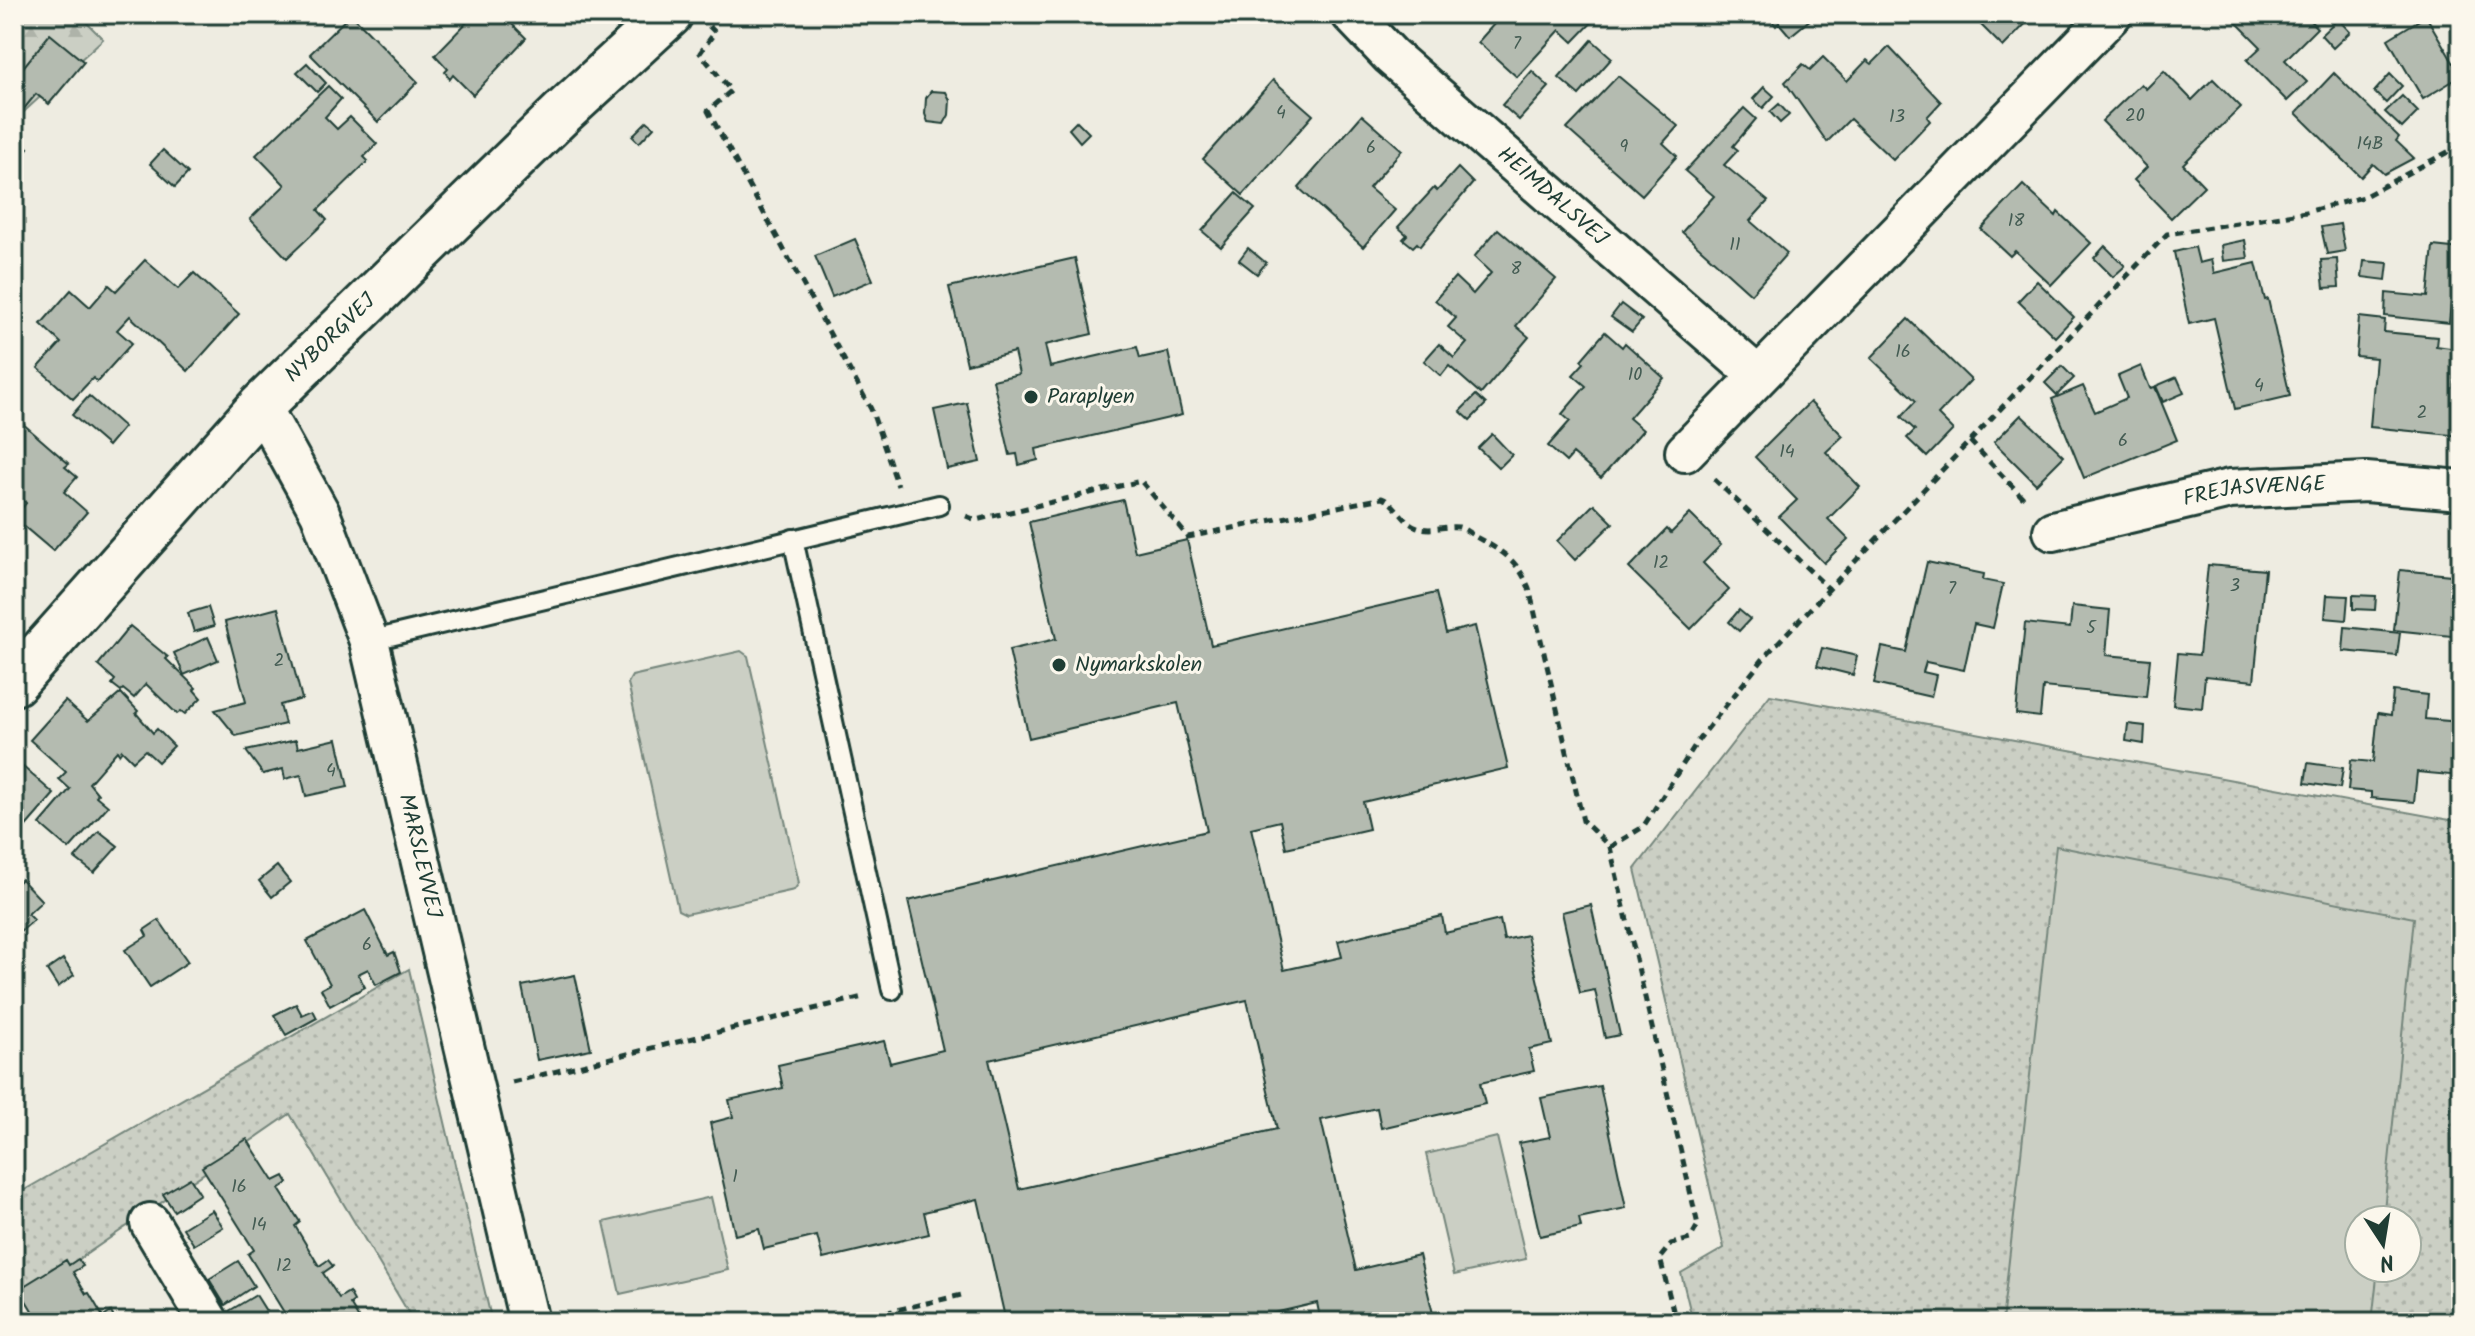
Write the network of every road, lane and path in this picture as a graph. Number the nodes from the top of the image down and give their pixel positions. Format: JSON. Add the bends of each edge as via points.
{"nodes":[{"id":1,"x":1351,"y":14,"type":"edge"},
{"id":2,"x":2112,"y":14,"type":"edge"},
{"id":3,"x":688,"y":18,"type":"edge"},
{"id":4,"x":2461,"y":145,"type":"edge"},
{"id":5,"x":1758,"y":376,"type":"junction"},
{"id":6,"x":261,"y":406,"type":"junction"},
{"id":7,"x":1970,"y":441,"type":"junction"},
{"id":8,"x":1685,"y":452,"type":"joint"},
{"id":9,"x":2461,"y":490,"type":"edge"},
{"id":10,"x":939,"y":505,"type":"joint"},
{"id":11,"x":906,"y":512,"type":"junction"},
{"id":12,"x":2053,"y":531,"type":"joint"},
{"id":13,"x":793,"y":539,"type":"junction"},
{"id":14,"x":1829,"y":589,"type":"junction"},
{"id":15,"x":369,"y":641,"type":"junction"},
{"id":16,"x":14,"y":683,"type":"edge"},
{"id":17,"x":1610,"y":847,"type":"junction"},
{"id":18,"x":892,"y":990,"type":"joint"},
{"id":19,"x":475,"y":1091,"type":"junction"},
{"id":20,"x":150,"y":1223,"type":"dead end"},
{"id":21,"x":966,"y":1294,"type":"dead end"},
{"id":22,"x":209,"y":1322,"type":"edge"},
{"id":23,"x":529,"y":1322,"type":"edge"},
{"id":24,"x":844,"y":1322,"type":"edge"},
{"id":25,"x":1676,"y":1322,"type":"edge"}],
"edges":[{"from":1,"to":5,"type":"street","name":"HEIMDALSVEJ","via":[[1391,56]]},
{"from":2,"to":5,"type":"street"},
{"from":3,"to":6,"type":"street","name":"NYBORGVEJ","via":[[562,113]]},
{"from":3,"to":11,"type":"path","via":[[715,32],[700,53],[731,91],[708,111],[871,409]]},
{"from":4,"to":7,"type":"path","via":[[2363,197],[2306,212],[2167,234]]},
{"from":5,"to":8,"type":"street"},
{"from":6,"to":15,"type":"street","name":"MARSLEVVEJ","via":[[320,513]]},
{"from":6,"to":16,"type":"street","name":"NYBORGVEJ"},
{"from":7,"to":12,"type":"path"},
{"from":7,"to":14,"type":"path"},
{"from":8,"to":14,"type":"path"},
{"from":9,"to":12,"type":"street","name":"FREJASVÆNGE","via":[[2366,482],[2230,489]]},
{"from":10,"to":11,"type":"lane"},
{"from":10,"to":17,"type":"path","via":[[976,520],[1141,481],[1188,537],[1382,498],[1414,526],[1460,527],[1509,555],[1521,569],[1583,821]]},
{"from":11,"to":13,"type":"lane"},
{"from":13,"to":15,"type":"lane"},
{"from":13,"to":18,"type":"lane"},
{"from":14,"to":17,"type":"path","via":[[1768,653],[1699,739],[1643,827]]},
{"from":15,"to":19,"type":"street","name":"MARSLEVVEJ"},
{"from":17,"to":25,"type":"path","via":[[1698,1225],[1690,1239],[1671,1244],[1660,1258]]},
{"from":18,"to":19,"type":"path"},
{"from":19,"to":23,"type":"street","name":"MARSLEVVEJ"},
{"from":20,"to":22,"type":"street"},
{"from":21,"to":24,"type":"path"}]}
